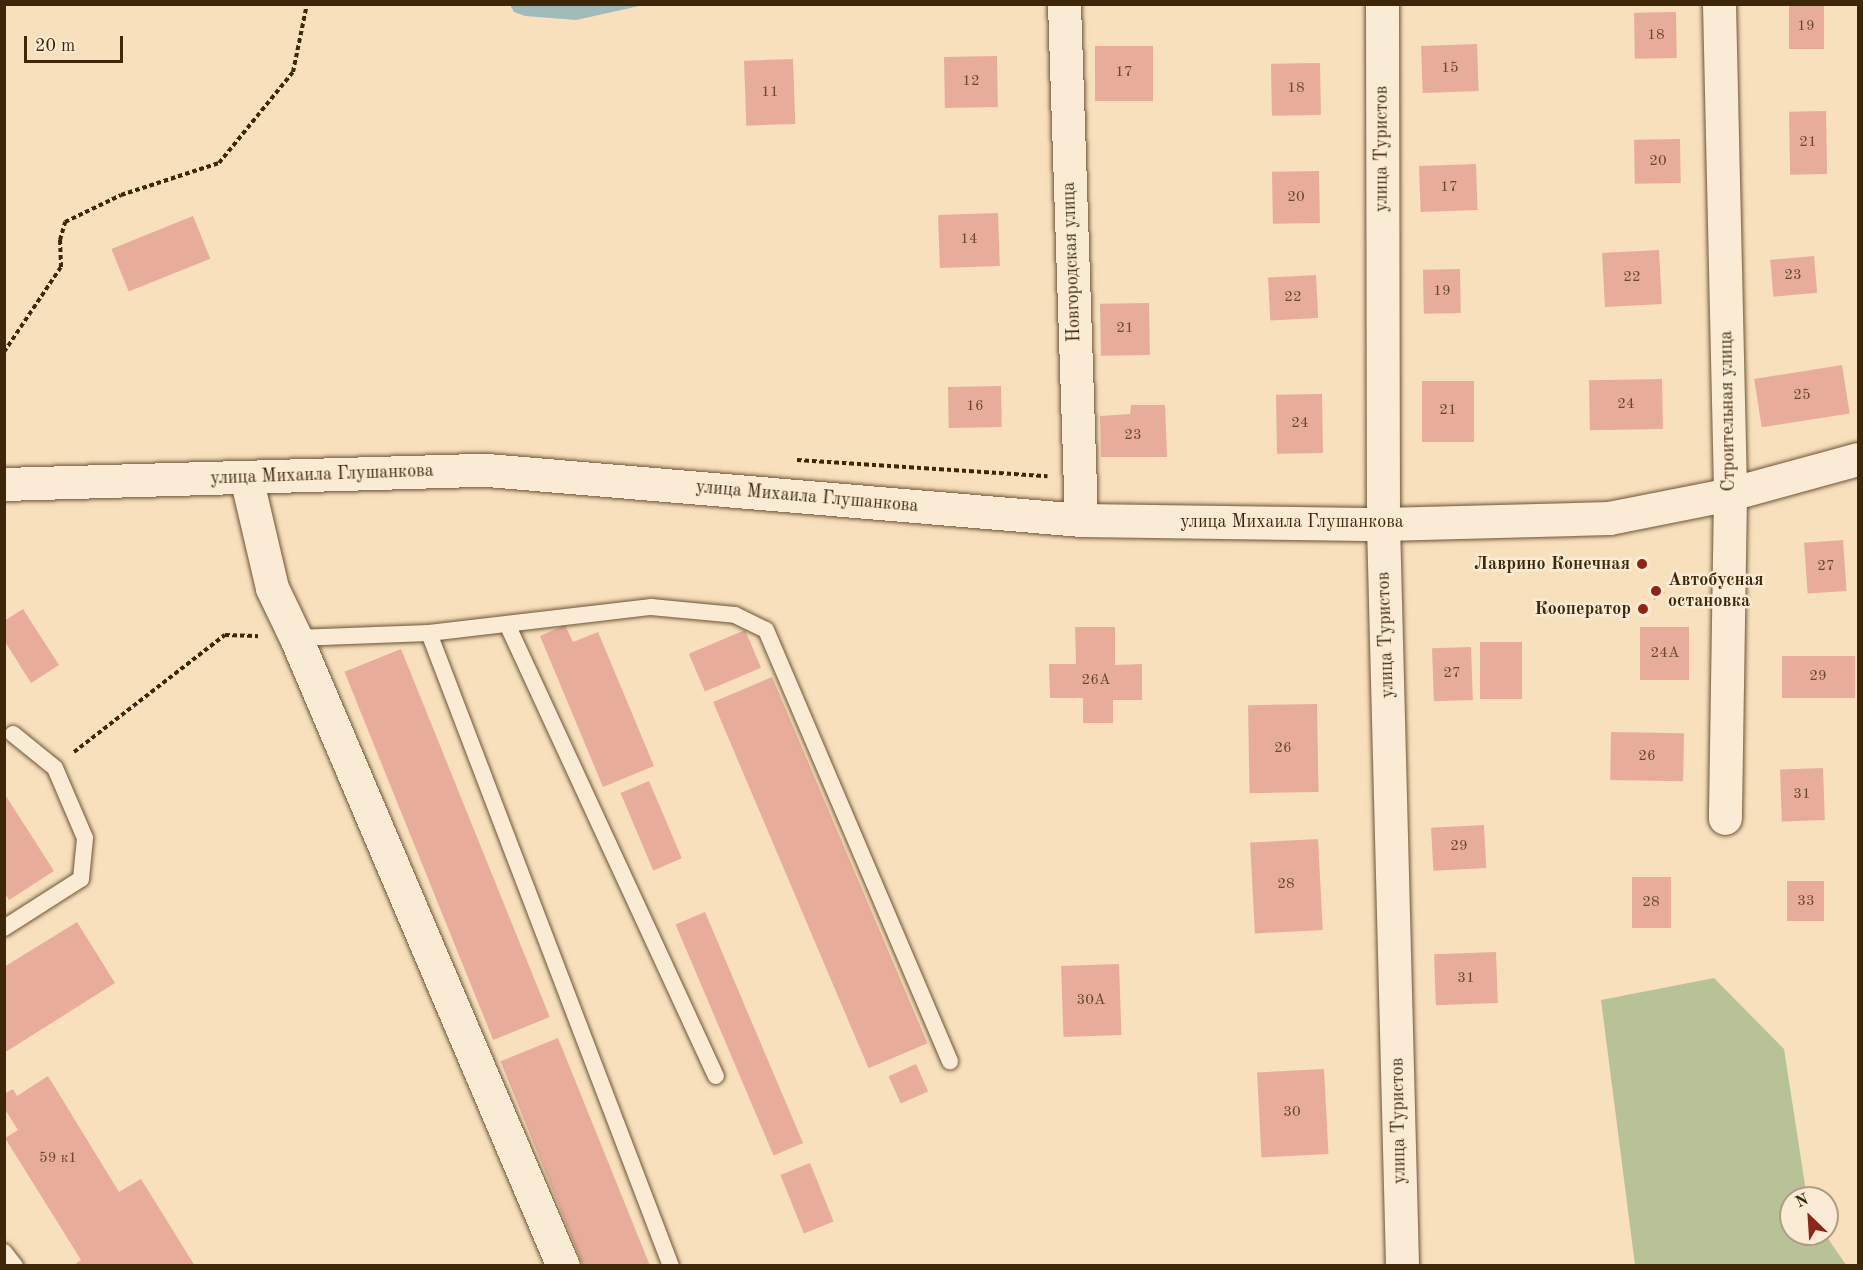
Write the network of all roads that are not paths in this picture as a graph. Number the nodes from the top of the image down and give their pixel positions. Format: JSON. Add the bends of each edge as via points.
{"nodes":[{"id":1,"x":1064,"y":4,"type":"edge"},
{"id":2,"x":1382,"y":4,"type":"edge"},
{"id":3,"x":1719,"y":4,"type":"edge"},
{"id":4,"x":1858,"y":459,"type":"edge"},
{"id":5,"x":246,"y":477,"type":"junction"},
{"id":6,"x":4,"y":484,"type":"edge"},
{"id":7,"x":1730,"y":494,"type":"junction"},
{"id":8,"x":1081,"y":520,"type":"junction"},
{"id":9,"x":1383,"y":524,"type":"junction"},
{"id":10,"x":507,"y":624,"type":"junction"},
{"id":11,"x":429,"y":633,"type":"junction"},
{"id":12,"x":297,"y":638,"type":"junction"},
{"id":13,"x":13,"y":734,"type":"dead end"},
{"id":14,"x":1725,"y":818,"type":"dead end"},
{"id":15,"x":4,"y":928,"type":"edge"},
{"id":16,"x":950,"y":1060,"type":"dead end"},
{"id":17,"x":716,"y":1076,"type":"dead end"},
{"id":18,"x":4,"y":1252,"type":"edge"},
{"id":19,"x":15,"y":1266,"type":"edge"},
{"id":20,"x":562,"y":1266,"type":"edge"},
{"id":21,"x":671,"y":1266,"type":"edge"},
{"id":22,"x":1402,"y":1266,"type":"edge"}],
"edges":[{"from":1,"to":8,"type":"street","name":"Новгородская улица"},
{"from":2,"to":9,"type":"street","name":"улица Туристов"},
{"from":3,"to":7,"type":"street","name":"Строительная улица"},
{"from":4,"to":7,"type":"street","name":"улица Михаила Глушанкова"},
{"from":5,"to":6,"type":"street","name":"улица Михаила Глушанкова"},
{"from":5,"to":8,"type":"street","name":"улица Михаила Глушанкова","via":[[488,470]]},
{"from":5,"to":12,"type":"street","via":[[272,588]]},
{"from":7,"to":9,"type":"street","name":"улица Михаила Глушанкова","via":[[1609,518]]},
{"from":7,"to":14,"type":"street","name":"Строительная улица"},
{"from":8,"to":9,"type":"street","name":"улица Михаила Глушанкова"},
{"from":9,"to":22,"type":"street","name":"улица Туристов"},
{"from":10,"to":11,"type":"lane"},
{"from":10,"to":16,"type":"lane","via":[[651,607],[735,615],[766,630]]},
{"from":10,"to":17,"type":"lane"},
{"from":11,"to":12,"type":"lane"},
{"from":11,"to":21,"type":"lane"},
{"from":12,"to":20,"type":"street"},
{"from":13,"to":15,"type":"lane","via":[[55,768],[85,838],[81,879]]},
{"from":18,"to":19,"type":"lane"}]}
